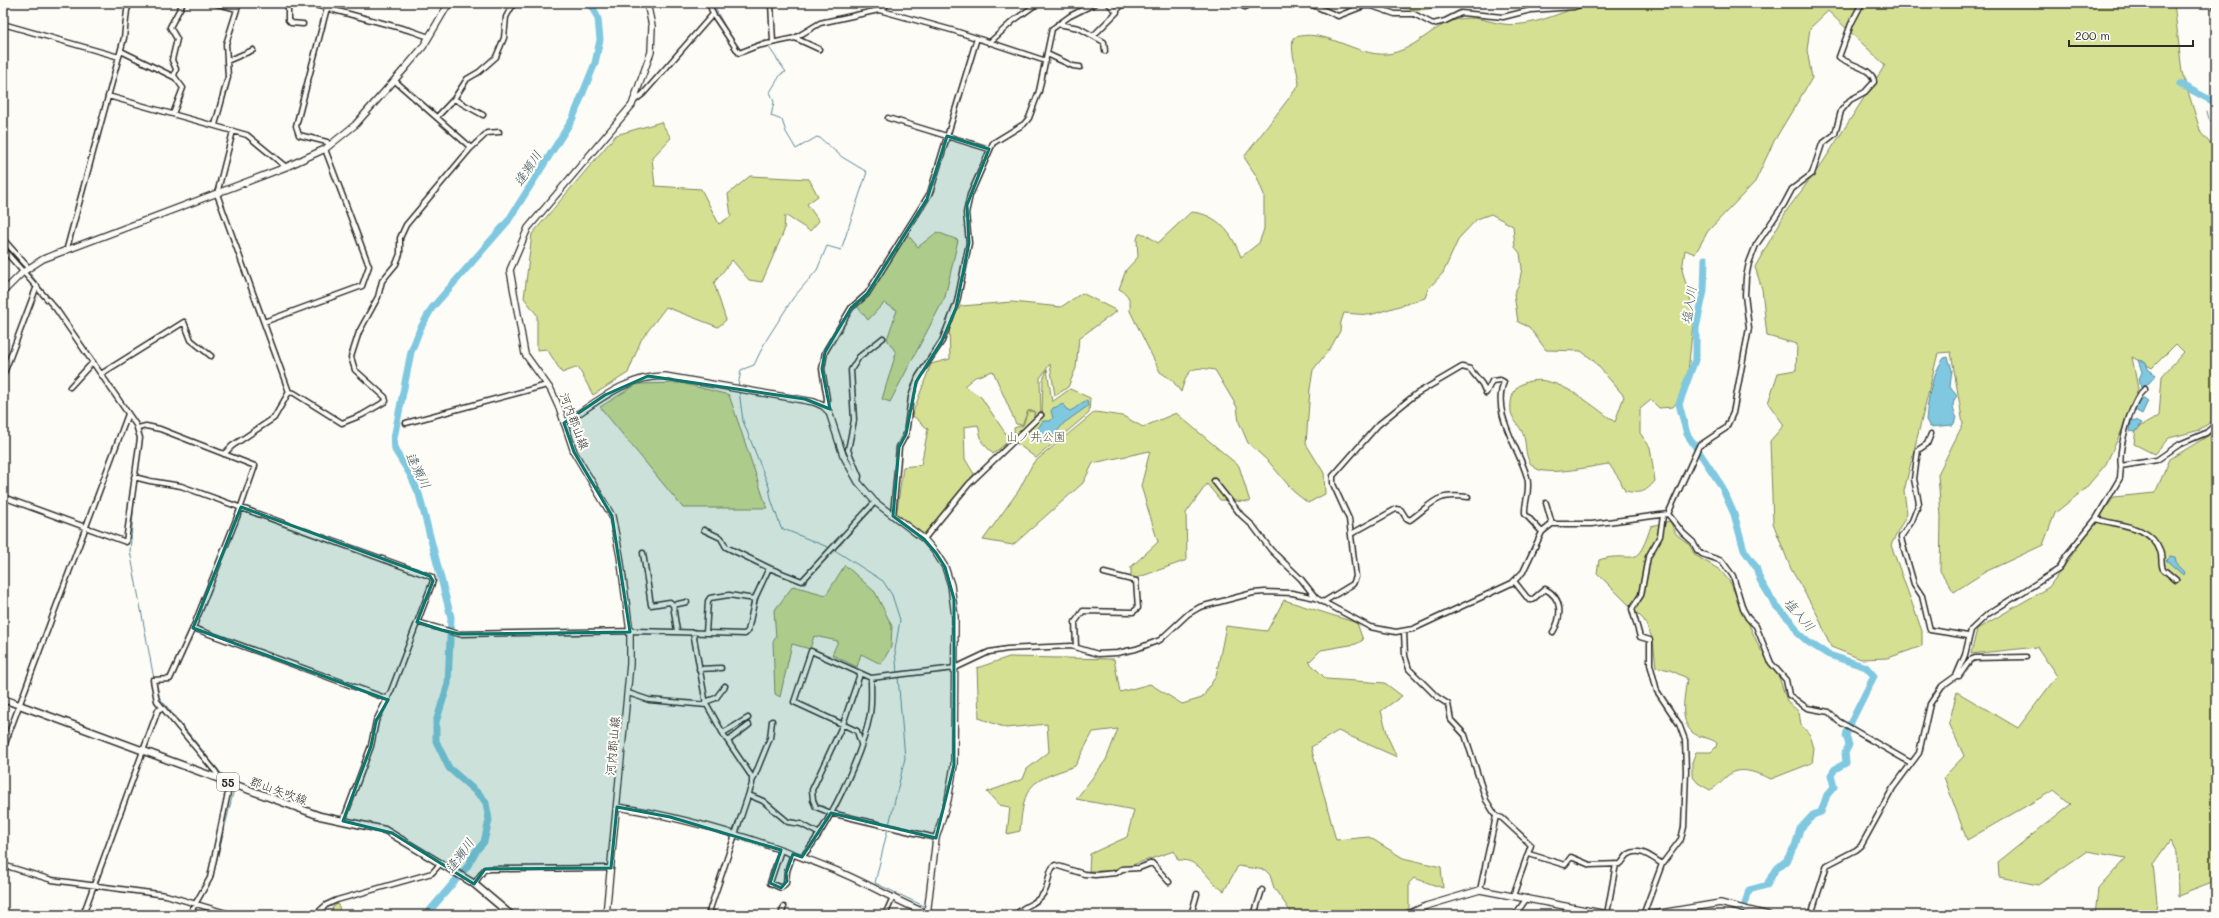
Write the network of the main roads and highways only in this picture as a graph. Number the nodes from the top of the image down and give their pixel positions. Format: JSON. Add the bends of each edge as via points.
{"nodes":[{"id":1,"x":3,"y":699,"type":"edge"},
{"id":2,"x":511,"y":915,"type":"edge"}],
"edges":[{"from":1,"to":2,"type":"main road","name":"郡山矢吹線","number":"55","via":[[320,816],[385,830],[474,884]]}]}
